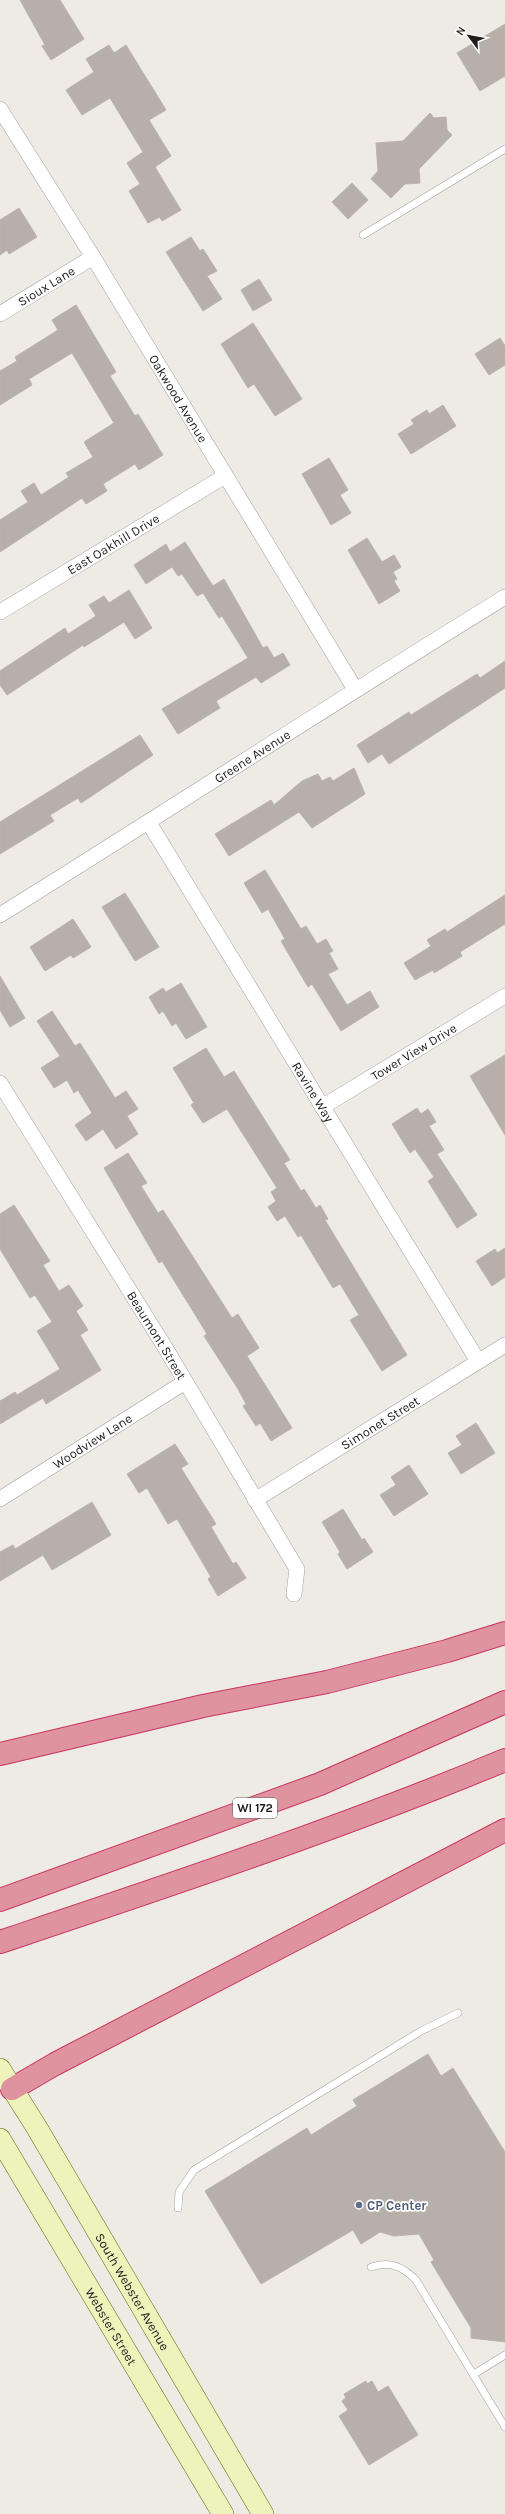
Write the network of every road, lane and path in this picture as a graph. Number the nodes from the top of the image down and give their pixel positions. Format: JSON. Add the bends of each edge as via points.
{"nodes":[{"id":1,"x":0,"y":109,"type":"edge"},
{"id":2,"x":505,"y":150,"type":"edge"},
{"id":3,"x":363,"y":235,"type":"dead end"},
{"id":4,"x":93,"y":257,"type":"junction"},
{"id":5,"x":0,"y":314,"type":"edge"},
{"id":6,"x":225,"y":476,"type":"junction"},
{"id":7,"x":505,"y":597,"type":"edge"},
{"id":8,"x":0,"y":612,"type":"edge"},
{"id":9,"x":355,"y":689,"type":"junction"},
{"id":10,"x":149,"y":823,"type":"junction"},
{"id":11,"x":0,"y":915,"type":"edge"},
{"id":12,"x":505,"y":996,"type":"edge"},
{"id":13,"x":0,"y":1083,"type":"edge"},
{"id":14,"x":322,"y":1107,"type":"junction"},
{"id":15,"x":505,"y":1345,"type":"edge"},
{"id":16,"x":478,"y":1361,"type":"junction"},
{"id":17,"x":185,"y":1382,"type":"junction"},
{"id":18,"x":0,"y":1499,"type":"edge"},
{"id":19,"x":255,"y":1500,"type":"junction"},
{"id":20,"x":294,"y":1594,"type":"dead end"},
{"id":21,"x":505,"y":1634,"type":"edge"},
{"id":22,"x":505,"y":1702,"type":"edge"},
{"id":23,"x":0,"y":1754,"type":"edge"},
{"id":24,"x":505,"y":1760,"type":"edge"},
{"id":25,"x":505,"y":1830,"type":"edge"},
{"id":26,"x":0,"y":1900,"type":"edge"},
{"id":27,"x":0,"y":1942,"type":"edge"},
{"id":28,"x":458,"y":2013,"type":"dead end"},
{"id":29,"x":0,"y":2069,"type":"edge"},
{"id":30,"x":12,"y":2089,"type":"junction"},
{"id":31,"x":0,"y":2139,"type":"edge"},
{"id":32,"x":178,"y":2208,"type":"dead end"},
{"id":33,"x":371,"y":2266,"type":"dead end"},
{"id":34,"x":505,"y":2355,"type":"edge"},
{"id":35,"x":474,"y":2374,"type":"junction"},
{"id":36,"x":505,"y":2427,"type":"edge"},
{"id":37,"x":223,"y":2514,"type":"edge"},
{"id":38,"x":264,"y":2514,"type":"edge"}],
"edges":[{"from":1,"to":4,"type":"street","name":"Oakwood Avenue"},
{"from":2,"to":3,"type":"lane"},
{"from":4,"to":5,"type":"street","name":"Sioux Lane"},
{"from":4,"to":6,"type":"street","name":"Oakwood Avenue"},
{"from":6,"to":8,"type":"street","name":"East Oakhill Drive"},
{"from":6,"to":9,"type":"street","name":"Oakwood Avenue"},
{"from":7,"to":9,"type":"street","name":"Greene Avenue"},
{"from":9,"to":10,"type":"street","name":"Greene Avenue"},
{"from":10,"to":11,"type":"street","name":"Greene Avenue"},
{"from":10,"to":14,"type":"street","name":"Ravine Way"},
{"from":12,"to":14,"type":"street","name":"Tower View Drive"},
{"from":13,"to":17,"type":"street","name":"Beaumont Street"},
{"from":14,"to":16,"type":"street","name":"Ravine Way"},
{"from":15,"to":16,"type":"street","name":"Simonet Street"},
{"from":16,"to":19,"type":"street","name":"Simonet Street"},
{"from":17,"to":18,"type":"street","name":"Woodview Lane"},
{"from":17,"to":19,"type":"street","name":"Beaumont Street"},
{"from":19,"to":20,"type":"street","name":"Beaumont Street","via":[[297,1569]]},
{"from":21,"to":23,"type":"highway","via":[[327,1682],[203,1706]]},
{"from":22,"to":26,"type":"highway","number":"WI 172","via":[[320,1784]]},
{"from":24,"to":27,"type":"highway","via":[[408,1800],[245,1860]]},
{"from":25,"to":30,"type":"highway","via":[[55,2064]]},
{"from":28,"to":32,"type":"lane","via":[[421,2031],[194,2170],[179,2192]]},
{"from":29,"to":30,"type":"main road","name":"South Webster Avenue"},
{"from":30,"to":38,"type":"main road","name":"South Webster Avenue"},
{"from":31,"to":37,"type":"main road","name":"Webster Street"},
{"from":33,"to":35,"type":"lane","via":[[392,2264],[406,2270],[416,2280]]},
{"from":34,"to":35,"type":"lane"},
{"from":35,"to":36,"type":"lane"}]}
